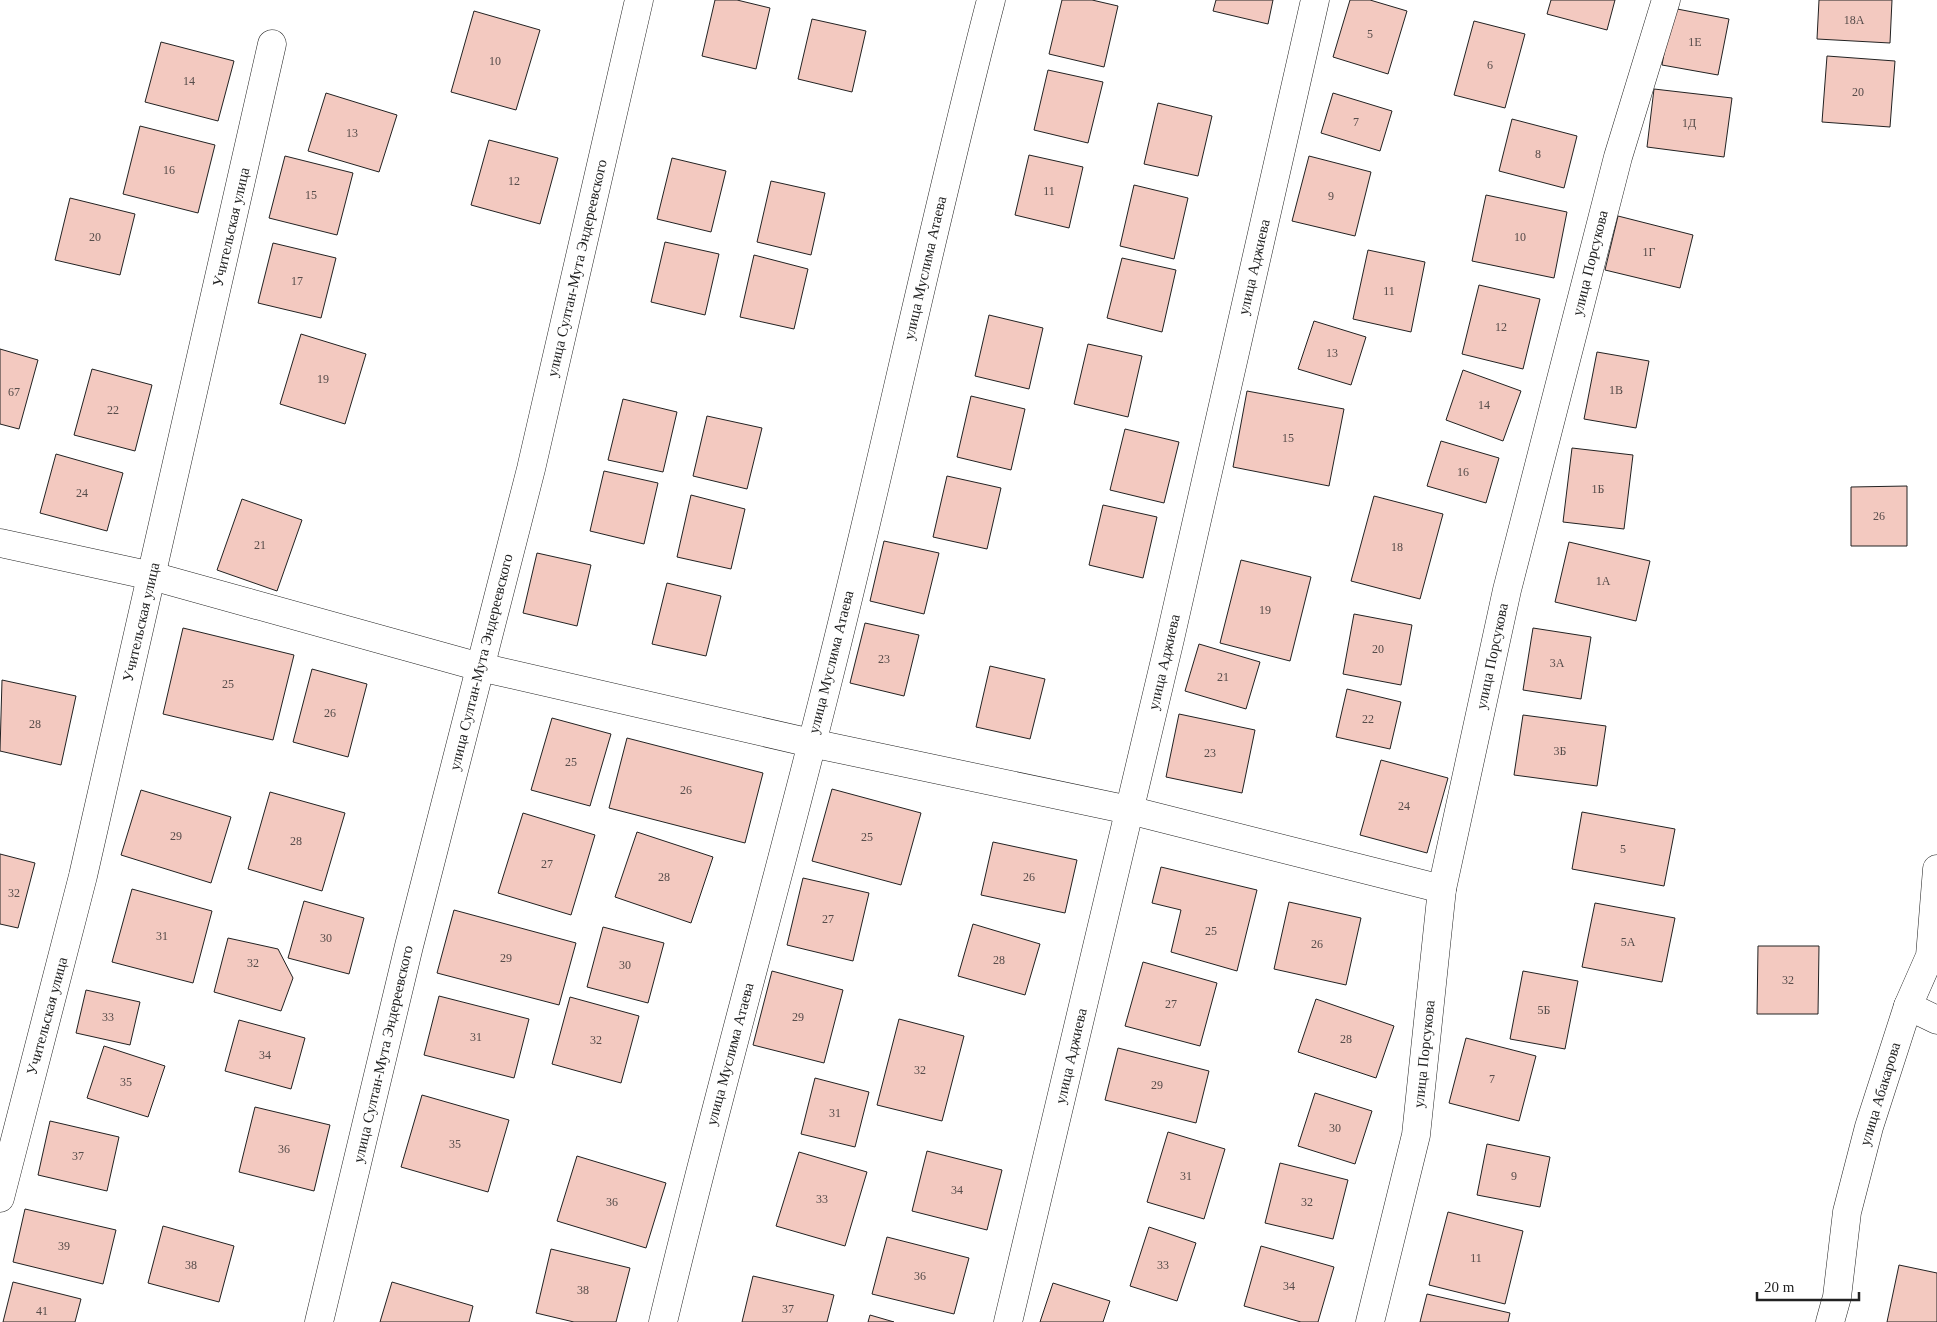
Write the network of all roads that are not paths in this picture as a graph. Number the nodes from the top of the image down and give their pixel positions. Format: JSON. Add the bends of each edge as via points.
{"nodes":[{"id":1,"x":640,"y":0,"type":"edge"},
{"id":2,"x":992,"y":0,"type":"edge"},
{"id":3,"x":1315,"y":0,"type":"edge"},
{"id":4,"x":1666,"y":0,"type":"edge"},
{"id":5,"x":272,"y":44,"type":"dead end"},
{"id":6,"x":0,"y":543,"type":"edge"},
{"id":7,"x":152,"y":576,"type":"junction"},
{"id":8,"x":480,"y":667,"type":"junction"},
{"id":9,"x":812,"y":743,"type":"junction"},
{"id":10,"x":1129,"y":810,"type":"junction"},
{"id":11,"x":1937,"y":869,"type":"edge"},
{"id":12,"x":1442,"y":890,"type":"junction"},
{"id":13,"x":1908,"y":1006,"type":"junction"},
{"id":14,"x":1937,"y":1020,"type":"edge"},
{"id":15,"x":0,"y":1198,"type":"edge"},
{"id":16,"x":319,"y":1322,"type":"edge"},
{"id":17,"x":663,"y":1322,"type":"edge"},
{"id":18,"x":1008,"y":1322,"type":"edge"},
{"id":19,"x":1370,"y":1322,"type":"edge"},
{"id":20,"x":1830,"y":1322,"type":"edge"}],
"edges":[{"from":1,"to":8,"type":"street","name":"улица Султан-Мута Эндереевского"},
{"from":2,"to":9,"type":"street","name":"улица Муслима Атаева","via":[[953,149]]},
{"from":3,"to":10,"type":"street","name":"улица Аджиева"},
{"from":4,"to":12,"type":"street","name":"улица Порсукова","via":[[1618,157],[1507,590]]},
{"from":5,"to":7,"type":"street","name":"Учительская улица"},
{"from":6,"to":7,"type":"street"},
{"from":7,"to":8,"type":"street"},
{"from":7,"to":15,"type":"street","name":"Учительская улица","via":[[83,876]]},
{"from":8,"to":9,"type":"street"},
{"from":8,"to":16,"type":"street","name":"улица Султан-Мута Эндереевского"},
{"from":9,"to":10,"type":"street"},
{"from":9,"to":17,"type":"street","name":"улица Муслима Атаева","via":[[701,1163]]},
{"from":10,"to":12,"type":"street"},
{"from":10,"to":18,"type":"street","name":"улица Аджиева"},
{"from":11,"to":13,"type":"street","name":"улица Абакарова","via":[[1930,956]]},
{"from":12,"to":19,"type":"street","name":"улица Порсукова","via":[[1416,1135]]},
{"from":13,"to":14,"type":"street"},
{"from":13,"to":20,"type":"street","name":"улица Абакарова","via":[[1869,1127],[1847,1212],[1837,1297]]}]}
